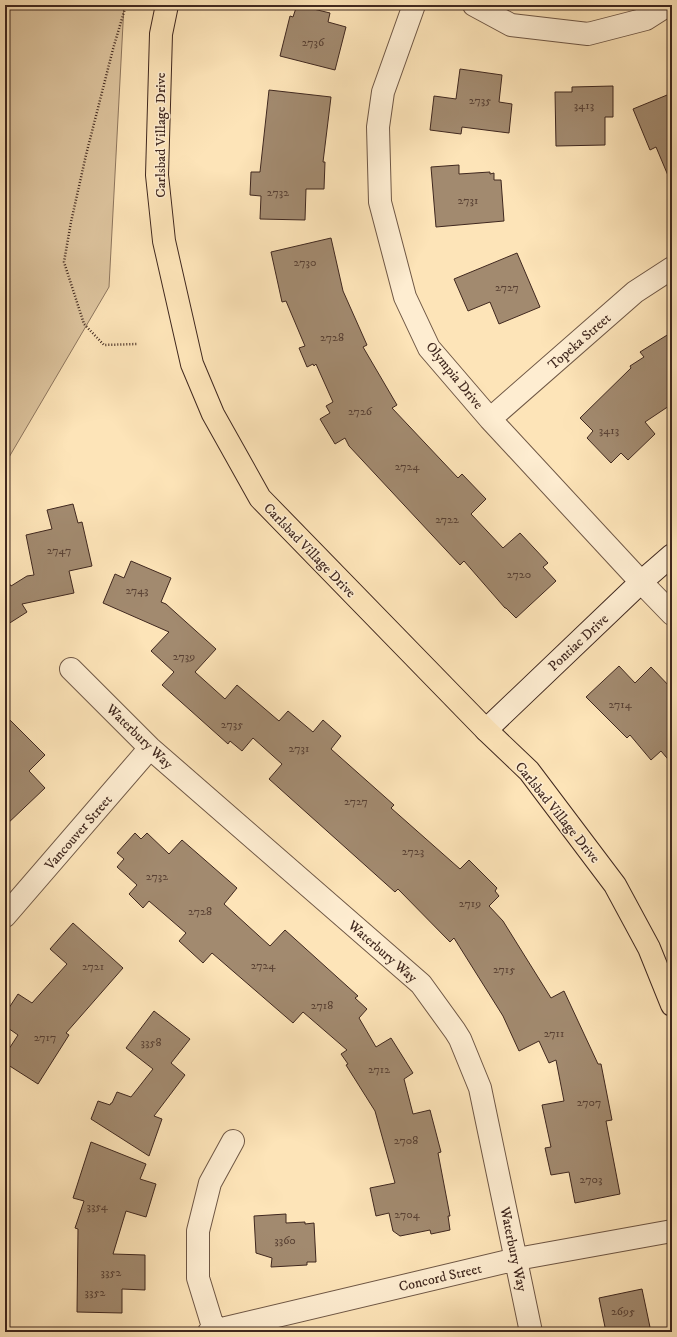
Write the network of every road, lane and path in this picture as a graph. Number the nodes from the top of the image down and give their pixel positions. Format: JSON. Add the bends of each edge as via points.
{"nodes":[{"id":1,"x":126,"y":5,"type":"edge"},
{"id":2,"x":167,"y":5,"type":"edge"},
{"id":3,"x":414,"y":5,"type":"edge"},
{"id":4,"x":474,"y":5,"type":"edge"},
{"id":5,"x":668,"y":5,"type":"edge"},
{"id":6,"x":672,"y":268,"type":"edge"},
{"id":7,"x":137,"y":344,"type":"dead end"},
{"id":8,"x":490,"y":418,"type":"junction"},
{"id":9,"x":672,"y":555,"type":"edge"},
{"id":10,"x":641,"y":582,"type":"junction"},
{"id":11,"x":672,"y":614,"type":"edge"},
{"id":12,"x":71,"y":669,"type":"dead end"},
{"id":13,"x":486,"y":730,"type":"junction"},
{"id":14,"x":150,"y":748,"type":"junction"},
{"id":15,"x":5,"y":916,"type":"edge"},
{"id":16,"x":672,"y":1005,"type":"edge"},
{"id":17,"x":233,"y":1142,"type":"dead end"},
{"id":18,"x":672,"y":1231,"type":"edge"},
{"id":19,"x":517,"y":1259,"type":"junction"},
{"id":20,"x":212,"y":1331,"type":"edge"},
{"id":21,"x":532,"y":1332,"type":"edge"}],
"edges":[{"from":1,"to":7,"type":"path","via":[[85,162],[64,262],[84,324],[104,345]]},
{"from":2,"to":13,"type":"main road","name":"Carlsbad Village Drive","via":[[161,34],[157,175],[164,241],[192,364],[213,414],[260,498]]},
{"from":3,"to":8,"type":"street","name":"Olympia Drive","via":[[383,92],[378,126],[380,202],[405,297],[429,348]]},
{"from":4,"to":5,"type":"street","via":[[511,25],[588,34],[646,19]]},
{"from":6,"to":8,"type":"street","name":"Topeka Street","via":[[635,292]]},
{"from":8,"to":10,"type":"street","name":"Olympia Drive"},
{"from":9,"to":10,"type":"street","name":"Pontiac Drive"},
{"from":10,"to":11,"type":"street","name":"Olympia Drive"},
{"from":10,"to":13,"type":"street","name":"Pontiac Drive"},
{"from":12,"to":14,"type":"street","name":"Waterbury Way"},
{"from":13,"to":16,"type":"main road","name":"Carlsbad Village Drive","via":[[529,771],[615,885],[649,948]]},
{"from":14,"to":15,"type":"street","name":"Vancouver Street"},
{"from":14,"to":19,"type":"street","name":"Waterbury Way","via":[[421,984],[460,1038],[480,1088]]},
{"from":17,"to":20,"type":"street","via":[[210,1183],[198,1231],[198,1278]]},
{"from":18,"to":19,"type":"street","name":"Concord Street"},
{"from":19,"to":20,"type":"street","name":"Concord Street"},
{"from":19,"to":21,"type":"street","name":"Waterbury Way"}]}
